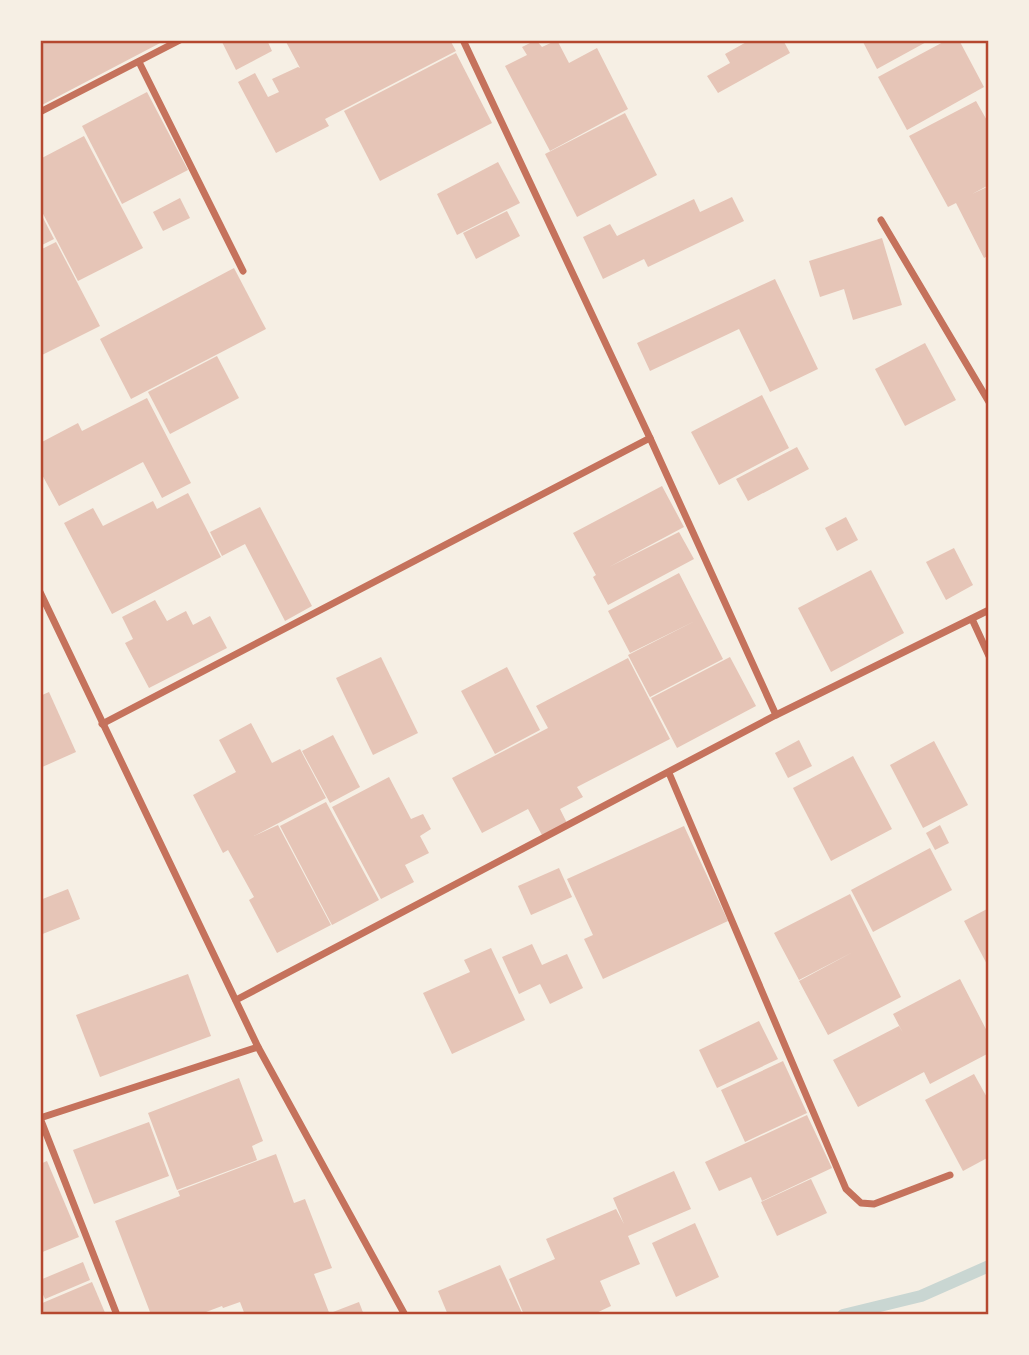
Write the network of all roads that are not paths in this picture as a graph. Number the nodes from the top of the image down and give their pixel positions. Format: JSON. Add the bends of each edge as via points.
{"nodes":[{"id":1,"x":180,"y":40,"type":"edge"},
{"id":2,"x":463,"y":40,"type":"edge"},
{"id":3,"x":139,"y":62,"type":"junction"},
{"id":4,"x":40,"y":112,"type":"edge"},
{"id":5,"x":881,"y":220,"type":"dead end"},
{"id":6,"x":243,"y":271,"type":"dead end"},
{"id":7,"x":989,"y":402,"type":"edge"},
{"id":8,"x":650,"y":438,"type":"junction"},
{"id":9,"x":40,"y":592,"type":"edge"},
{"id":10,"x":989,"y":610,"type":"edge"},
{"id":11,"x":972,"y":619,"type":"junction"},
{"id":12,"x":989,"y":656,"type":"edge"},
{"id":13,"x":776,"y":715,"type":"junction"},
{"id":14,"x":102,"y":724,"type":"junction"},
{"id":15,"x":669,"y":773,"type":"junction"},
{"id":16,"x":236,"y":1000,"type":"junction"},
{"id":17,"x":258,"y":1047,"type":"junction"},
{"id":18,"x":40,"y":1118,"type":"edge"},
{"id":19,"x":950,"y":1175,"type":"dead end"},
{"id":20,"x":117,"y":1315,"type":"edge"},
{"id":21,"x":405,"y":1315,"type":"edge"}],
"edges":[{"from":1,"to":3,"type":"street"},
{"from":2,"to":8,"type":"street"},
{"from":3,"to":4,"type":"street"},
{"from":3,"to":6,"type":"street"},
{"from":5,"to":7,"type":"street"},
{"from":8,"to":13,"type":"street"},
{"from":8,"to":14,"type":"street"},
{"from":9,"to":14,"type":"street"},
{"from":10,"to":11,"type":"street"},
{"from":11,"to":12,"type":"street"},
{"from":11,"to":13,"type":"street"},
{"from":13,"to":15,"type":"street"},
{"from":14,"to":16,"type":"street"},
{"from":15,"to":16,"type":"street"},
{"from":15,"to":19,"type":"street","via":[[846,1189],[860,1203],[874,1204]]},
{"from":16,"to":17,"type":"street"},
{"from":17,"to":18,"type":"street"},
{"from":17,"to":21,"type":"street"},
{"from":18,"to":20,"type":"street"}]}
